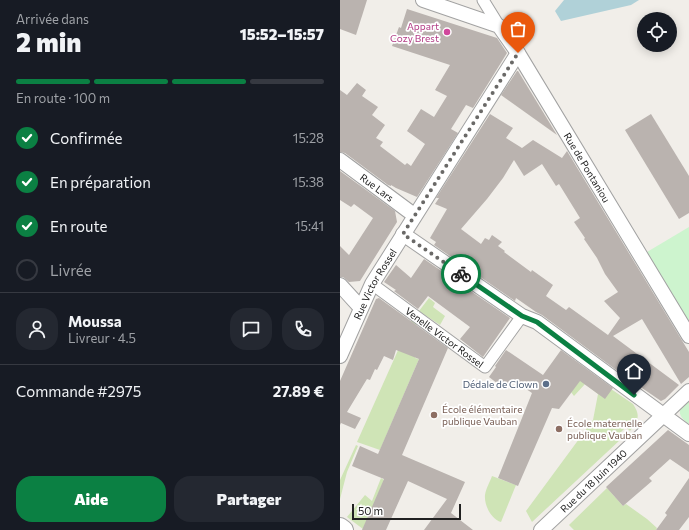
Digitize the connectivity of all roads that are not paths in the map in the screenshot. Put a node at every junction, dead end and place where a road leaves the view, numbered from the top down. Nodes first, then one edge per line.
1 (423, 0) edge
2 (483, 0) edge
3 (499, 26) junction
4 (518, 53) junction
5 (340, 160) edge
6 (414, 215) junction
7 (403, 234) junction
8 (372, 284) junction
9 (340, 285) edge
10 (361, 308) junction
11 (522, 316) junction
12 (689, 336) edge
13 (340, 356) edge
14 (689, 391) edge
15 (663, 416) junction
16 (689, 434) edge
17 (340, 527) edge
18 (344, 530) edge
19 (541, 530) edge

1 - 3 street
2 - 3 street, Rue de Pontaniou
3 - 4 street, Rue de Pontaniou
4 - 6 street, Rue Victor Rossel
4 - 12 street, Rue de Pontaniou
5 - 6 street, Rue Lars
6 - 7 street, Rue Victor Rossel
7 - 8 street, Rue Victor Rossel
7 - 11 street
8 - 10 street, Rue Victor Rossel
8 - 11 street, Venelle Victor Rossel
9 - 10 street
10 - 13 street, Rue Victor Rossel
11 - 15 street
14 - 15 street, Rue du 18 Juin 1940
15 - 16 street
15 - 19 street, Rue du 18 Juin 1940
17 - 18 street

